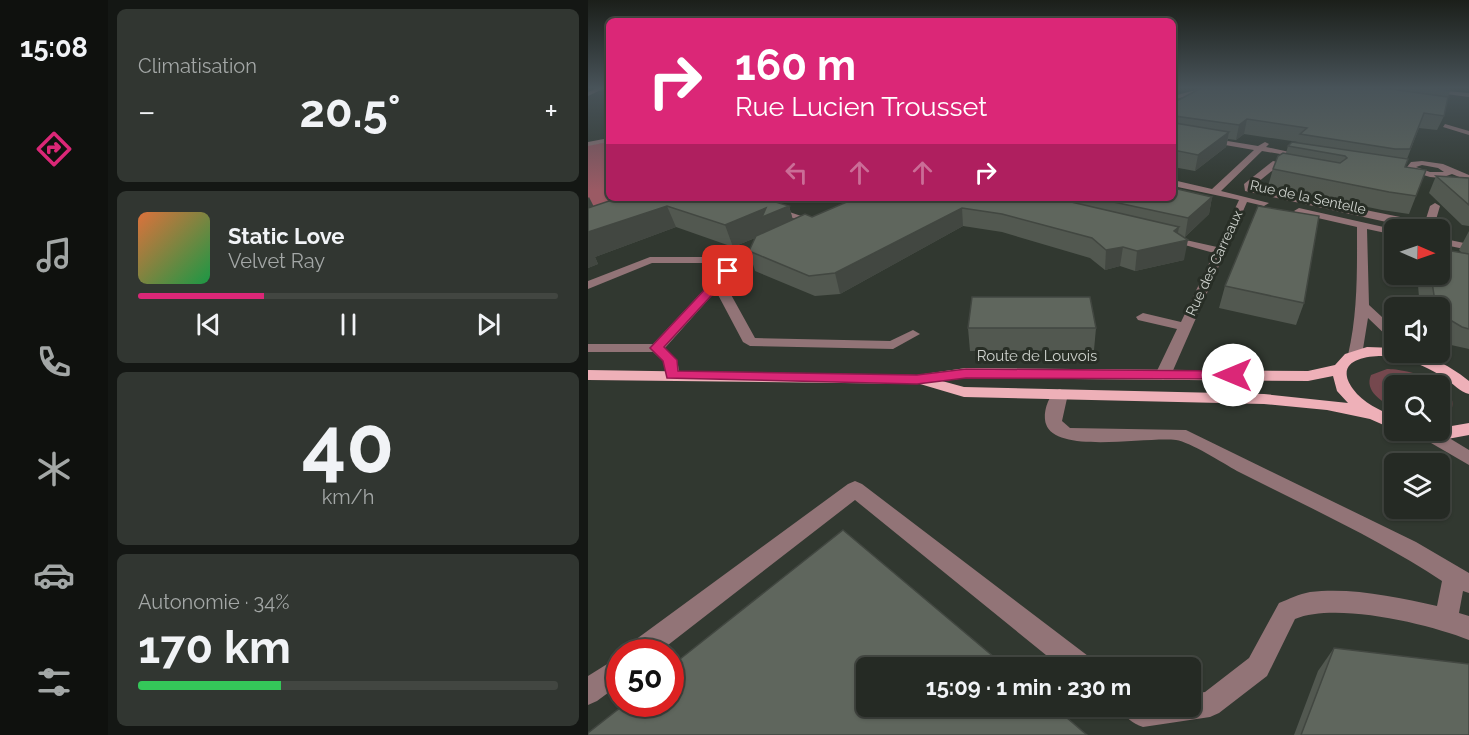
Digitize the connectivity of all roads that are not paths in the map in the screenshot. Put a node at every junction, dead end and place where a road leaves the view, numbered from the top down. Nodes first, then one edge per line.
1 (1445, 126) edge
2 (1469, 133) edge
3 (1176, 136) edge
4 (606, 141) edge
5 (1267, 142) dead end
6 (588, 144) edge
7 (1259, 150) junction
8 (1315, 159) edge
9 (1299, 167) edge
10 (1398, 170) edge
11 (1407, 176) edge
12 (1469, 178) edge
13 (1469, 183) edge
14 (1176, 184) edge
15 (1214, 192) junction
16 (1246, 194) junction
17 (749, 201) edge
18 (1435, 206) dead end
19 (1431, 219) edge
20 (1384, 220) edge
21 (1362, 225) junction
22 (1384, 229) edge
23 (797, 232) edge
24 (1162, 237) edge
25 (776, 241) edge
26 (1450, 243) edge
27 (1469, 247) edge
28 (1220, 252) junction
29 (738, 260) junction
30 (717, 282) junction
31 (588, 285) edge
32 (1364, 307) junction
33 (1143, 317) dead end
34 (1384, 326) edge
35 (1185, 327) junction
36 (913, 334) dead end
37 (588, 348) edge
38 (657, 348) junction
39 (1384, 352) edge
40 (1355, 355) junction
41 (1430, 363) edge
42 (1340, 368) junction
43 (1445, 370) junction
44 (588, 375) edge
45 (672, 375) junction
46 (1163, 375) junction
47 (1469, 377) edge
48 (917, 380) junction
49 (1469, 388) edge
50 (1060, 394) junction
51 (1374, 414) junction
52 (1384, 419) edge
53 (1469, 429) edge
54 (1450, 433) edge
55 (1439, 441) edge
56 (1469, 458) edge
57 (1461, 580) edge
58 (1446, 618) junction
59 (1469, 628) edge
60 (657, 639) edge
61 (1069, 657) edge
62 (606, 678) edge
63 (588, 692) edge
64 (1201, 705) edge

1 - 2 street
3 - 7 street
4 - 6 street
5 - 7 street, Rue de la Sentelle
7 - 8 street
7 - 15 street, Rue de la Sentelle
9 - 16 street
10 - 12 street
11 - 13 street
14 - 15 street, Rue de la Sentelle
15 - 16 street, Rue de la Sentelle
16 - 20 street
16 - 21 street, Rue de la Sentelle
16 - 28 street, Rue des Carreaux
17 - 23 street
18 - 19 street
21 - 22 street, Rue de la Sentelle
21 - 32 street
24 - 28 street
25 - 29 street
26 - 27 street
28 - 35 street, Rue des Carreaux
29 - 30 street
29 - 31 street
30 - 36 street
30 - 38 street
32 - 34 street
32 - 40 street
33 - 35 street, Rue des Carreaux
35 - 46 street, Rue des Carreaux
37 - 38 street
38 - 45 street
39 - 40 main road
40 - 42 main road
41 - 43 main road
42 - 46 main road, Route de Louvois
42 - 51 main road
43 - 47 main road
43 - 49 main road
44 - 45 main road, Route de Louvois
45 - 48 main road, Route de Louvois
46 - 48 main road, Route de Louvois
48 - 50 main road
50 - 51 main road
50 - 57 street
51 - 52 main road
53 - 54 main road
55 - 56 street
57 - 58 street
58 - 59 street
58 - 64 street
60 - 61 street
62 - 63 street

